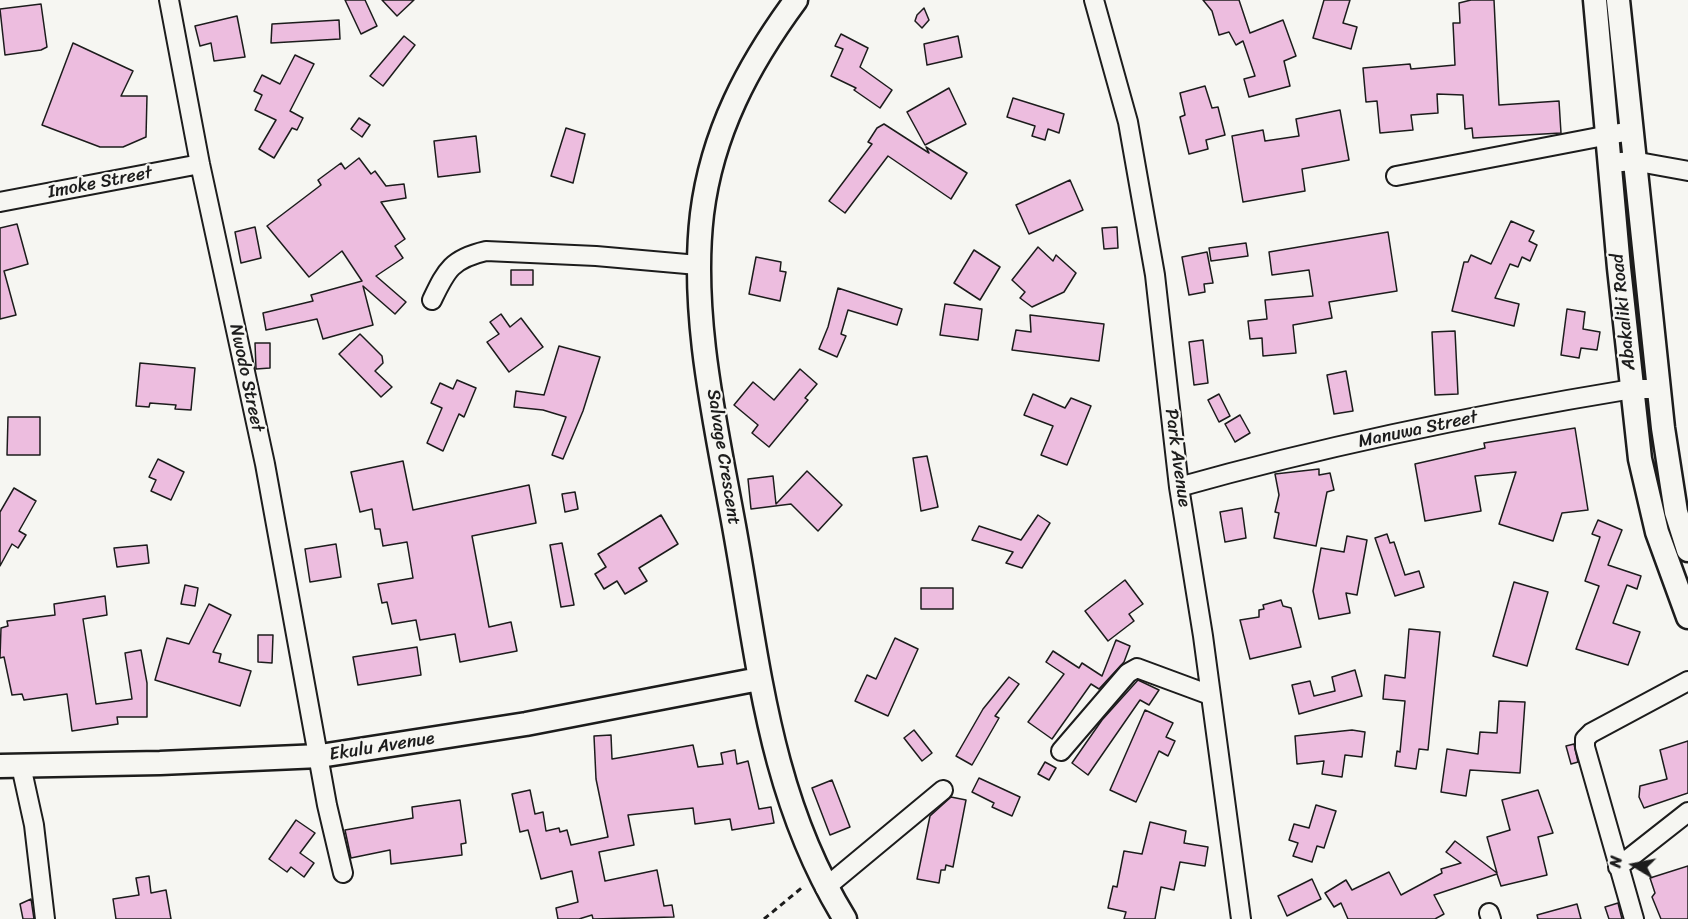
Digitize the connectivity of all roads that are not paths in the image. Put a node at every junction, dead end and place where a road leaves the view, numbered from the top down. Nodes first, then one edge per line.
1 (168, 0) edge
2 (796, 0) edge
3 (1094, 0) edge
4 (1595, 2) edge
5 (1618, 2) edge
6 (1630, 131) junction
7 (1607, 135) junction
8 (1633, 161) junction
9 (1610, 163) junction
10 (200, 164) junction
11 (1688, 171) edge
12 (1396, 176) dead end
13 (0, 202) edge
14 (698, 265) junction
15 (432, 300) dead end
16 (1632, 389) junction
17 (1658, 389) junction
18 (1179, 487) junction
19 (1684, 523) edge
20 (1688, 550) edge
21 (1688, 617) edge
22 (759, 679) junction
23 (1688, 681) edge
24 (1210, 695) junction
25 (1061, 751) dead end
26 (320, 756) junction
27 (11, 766) edge
28 (944, 790) dead end
29 (1688, 812) edge
30 (1618, 867) junction
31 (343, 873) dead end
32 (822, 881) junction
33 (45, 919) edge
34 (845, 919) edge
35 (1241, 919) edge
36 (1634, 919) edge

1 - 10 street, Nwodo Street
2 - 14 main road, Salvage Crescent
3 - 18 street, Park Avenue
4 - 5 main road
4 - 7 main road, Abakaliki Road
5 - 6 main road, Abakaliki Road
6 - 7 street
6 - 8 main road, Abakaliki Road
7 - 9 main road, Abakaliki Road
7 - 12 street
8 - 9 street
8 - 11 street
8 - 17 main road, Abakaliki Road
9 - 16 main road, Abakaliki Road
10 - 13 street, Imoke Street
10 - 26 street, Nwodo Street
14 - 15 street
14 - 22 main road, Salvage Crescent
16 - 17 street, Manuwa Street
16 - 18 street, Manuwa Street
16 - 21 main road, Abakaliki Road
17 - 19 main road, Abakaliki Road
18 - 24 street, Park Avenue
19 - 20 main road, Abakaliki Road
22 - 26 main road, Ekulu Avenue
22 - 32 main road, Salvage Crescent
23 - 30 street
24 - 25 street
24 - 35 street, Park Avenue
26 - 27 main road, Ekulu Avenue
26 - 31 street, Nwodo Street
27 - 33 street
28 - 32 street
29 - 30 street
30 - 36 street
32 - 34 main road, Salvage Crescent

